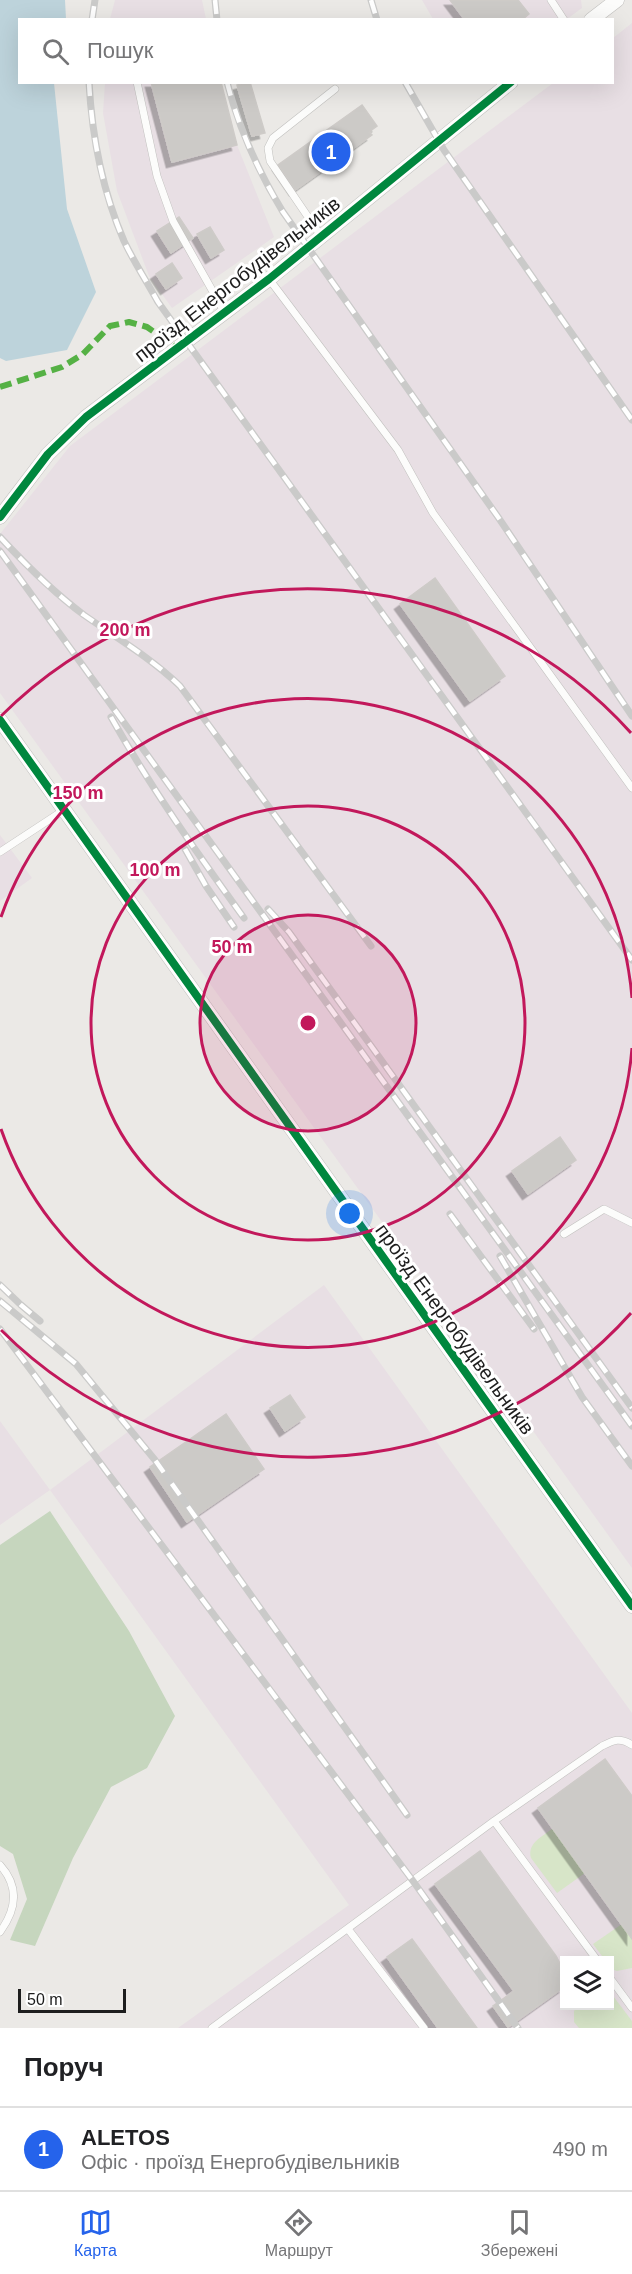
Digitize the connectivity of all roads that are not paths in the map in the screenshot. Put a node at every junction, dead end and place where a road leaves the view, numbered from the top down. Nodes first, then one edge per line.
1 (551, 0) edge
2 (617, 0) edge
3 (563, 18) edge
4 (594, 18) edge
5 (137, 84) edge
6 (509, 84) edge
7 (335, 89) dead end
8 (321, 236) junction
9 (268, 279) junction
10 (225, 313) junction
11 (0, 517) edge
12 (0, 720) edge
13 (632, 788) edge
14 (64, 810) junction
15 (0, 852) edge
16 (632, 1223) edge
17 (564, 1234) dead end
18 (632, 1606) edge
19 (632, 1744) edge
20 (494, 1821) junction
21 (0, 1865) edge
22 (348, 1929) junction
23 (0, 1932) edge
24 (594, 1956) edge
25 (614, 1985) edge
26 (632, 2008) edge
27 (212, 2028) edge
28 (424, 2028) edge

1 - 3 lane
2 - 4 street
5 - 10 lane
6 - 8 street, проїзд Енергобудівельників
7 - 8 lane
8 - 9 street, проїзд Енергобудівельників
9 - 10 street, проїзд Енергобудівельників
9 - 13 lane
10 - 11 street, проїзд Енергобудівельників
12 - 14 street, проїзд Енергобудівельників
14 - 15 lane
14 - 18 street, проїзд Енергобудівельників
16 - 17 lane
19 - 20 lane
20 - 22 lane
20 - 24 lane
21 - 23 lane
22 - 27 lane
22 - 28 lane
25 - 26 lane

